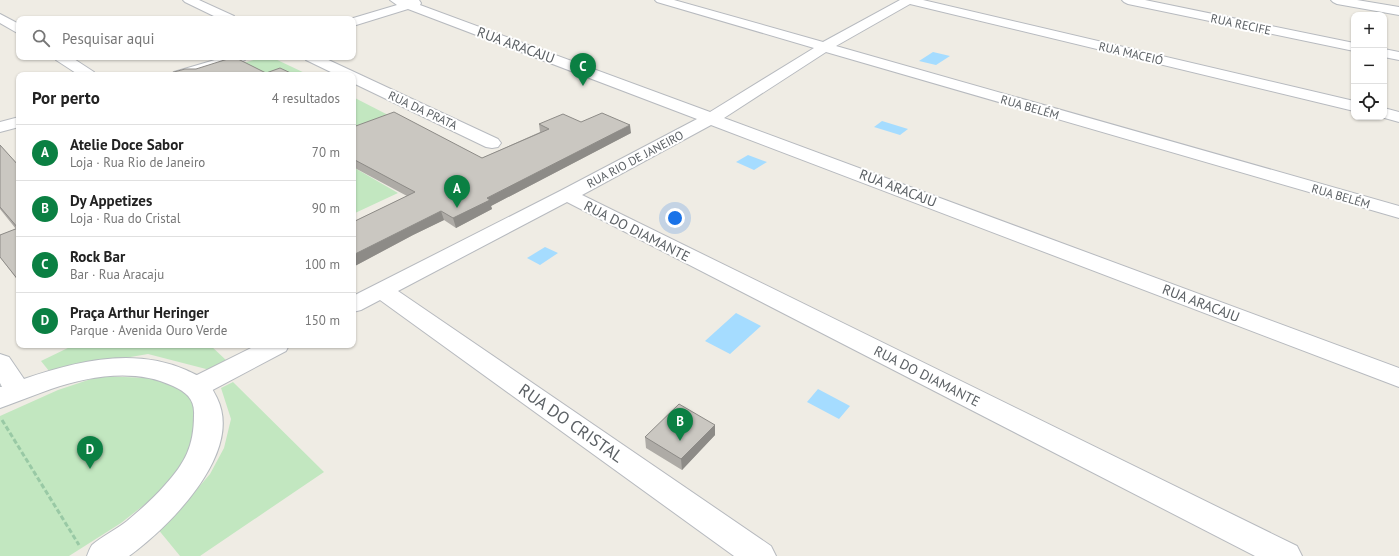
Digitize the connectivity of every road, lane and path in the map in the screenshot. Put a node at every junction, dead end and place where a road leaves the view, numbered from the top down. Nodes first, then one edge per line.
1 (189, 0) edge
2 (660, 0) edge
3 (909, 0) edge
4 (1128, 0) edge
5 (1337, 0) edge
6 (1371, 0) edge
7 (411, 2) edge
8 (1399, 5) edge
9 (1399, 11) edge
10 (224, 16) edge
11 (0, 18) edge
12 (356, 21) edge
13 (16, 28) edge
14 (1351, 46) edge
15 (823, 48) junction
16 (1387, 54) edge
17 (1399, 56) edge
18 (66, 60) edge
19 (230, 60) edge
20 (318, 60) edge
21 (84, 72) edge
22 (189, 72) edge
23 (344, 72) edge
24 (356, 78) edge
25 (1351, 105) edge
26 (1387, 114) edge
27 (1399, 117) edge
28 (712, 118) junction
29 (16, 123) edge
30 (0, 127) edge
31 (492, 143) dead end
32 (567, 195) junction
33 (1399, 212) edge
34 (381, 290) junction
35 (356, 303) edge
36 (271, 348) edge
37 (0, 362) edge
38 (1399, 378) edge
39 (196, 388) junction
40 (9, 394) edge
41 (0, 416) edge
42 (107, 552) edge
43 (760, 556) edge
44 (1286, 556) edge

1 - 10 street
2 - 15 street, RUA BELÉM
3 - 15 street, RUA RIO DE JANEIRO
3 - 25 street, RUA MACEIÓ
4 - 14 street, RUA RECIFE
5 - 9 street
6 - 8 street
7 - 12 street
7 - 28 street, RUA ARACAJU
11 - 13 street
15 - 28 street, RUA RIO DE JANEIRO
15 - 33 street, RUA BELÉM
16 - 17 street
18 - 21 street
19 - 22 street
20 - 23 street
24 - 31 street, RUA DA PRATA
26 - 27 street
28 - 32 street, RUA RIO DE JANEIRO
28 - 38 street, RUA ARACAJU
29 - 30 street
32 - 34 street, RUA RIO DE JANEIRO
32 - 44 street, RUA DO DIAMANTE
34 - 35 street, RUA RIO DE JANEIRO
34 - 43 street, RUA DO CRISTAL
36 - 39 street
37 - 40 street
39 - 40 street
39 - 42 street
41 - 42 path

